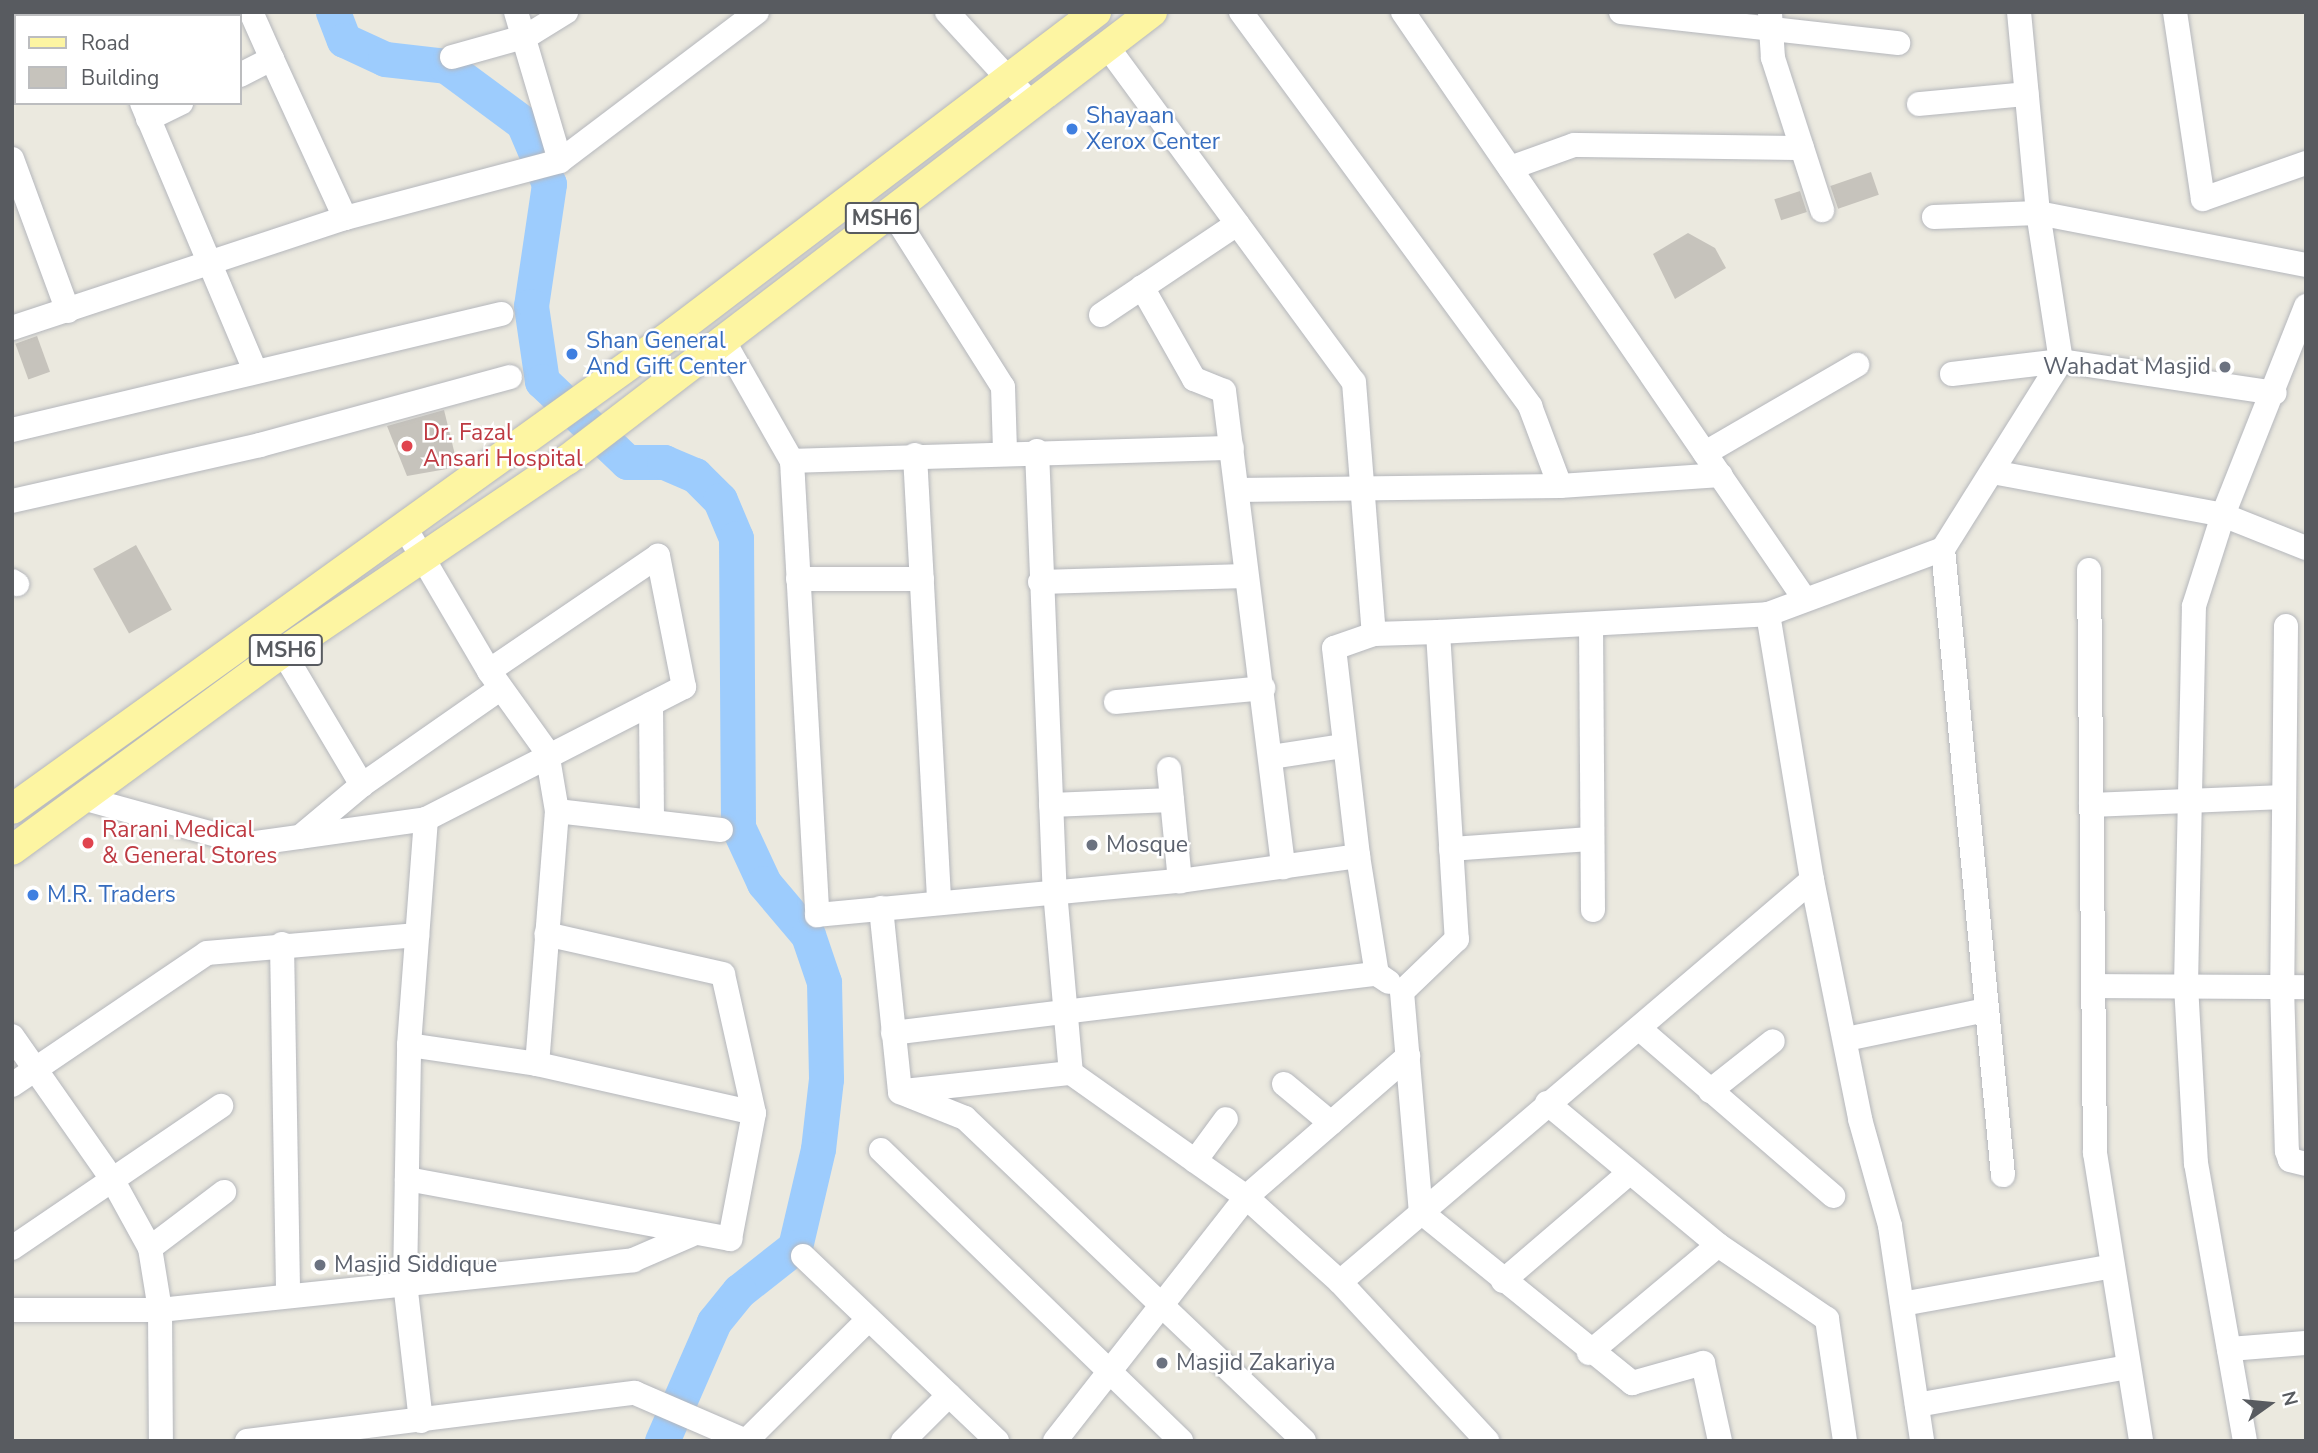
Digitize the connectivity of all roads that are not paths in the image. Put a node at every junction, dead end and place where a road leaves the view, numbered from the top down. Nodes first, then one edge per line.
1 (250, 12) edge
2 (516, 12) edge
3 (566, 12) edge
4 (757, 12) edge
5 (947, 12) edge
6 (1096, 12) edge
7 (1153, 12) edge
8 (1241, 12) edge
9 (1403, 12) edge
10 (1621, 12) edge
11 (2019, 12) edge
12 (2175, 12) edge
13 (1771, 20) edge
14 (527, 36) junction
15 (1898, 43) dead end
16 (1108, 49) junction
17 (452, 57) dead end
18 (272, 60) junction
19 (242, 74) edge
20 (1010, 80) junction
21 (2027, 94) junction
22 (1919, 104) dead end
23 (172, 105) edge
24 (1033, 106) junction
25 (145, 111) edge
26 (1802, 148) junction
27 (12, 159) edge
28 (554, 162) junction
29 (2306, 163) edge
30 (1510, 168) junction
31 (1822, 210) dead end
32 (891, 211) junction
33 (2038, 212) junction
34 (345, 218) junction
35 (1934, 218) dead end
36 (1237, 224) junction
37 (208, 262) junction
38 (2306, 265) edge
39 (1142, 287) junction
40 (68, 311) junction
41 (2305, 312) edge
42 (501, 314) dead end
43 (1101, 315) dead end
44 (12, 328) edge
45 (722, 338) junction
46 (2061, 361) junction
47 (1857, 365) dead end
48 (255, 370) junction
49 (1952, 374) dead end
50 (510, 377) dead end
51 (2275, 393) junction
52 (12, 430) edge
53 (1232, 449) junction
54 (1005, 451) junction
55 (1037, 451) junction
56 (1704, 453) junction
57 (915, 455) junction
58 (792, 461) junction
59 (1992, 472) junction
60 (1721, 475) junction
61 (1560, 486) junction
62 (1237, 490) junction
63 (1361, 492) junction
64 (12, 501) edge
65 (2223, 515) junction
66 (404, 526) junction
67 (2306, 548) edge
68 (1943, 549) junction
69 (421, 560) junction
70 (2089, 570) dead end
71 (1246, 576) junction
72 (798, 579) junction
73 (922, 579) junction
74 (1040, 582) junction
75 (1804, 598) junction
76 (1768, 614) junction
77 (1591, 624) junction
78 (2286, 626) dead end
79 (1438, 632) junction
80 (1374, 634) junction
81 (283, 652) junction
82 (495, 680) junction
83 (1263, 688) junction
84 (1116, 702) dead end
85 (651, 704) junction
86 (1343, 746) junction
87 (547, 752) junction
88 (1271, 757) junction
89 (1169, 769) dead end
90 (362, 785) junction
91 (2284, 797) junction
92 (86, 799) junction
93 (1172, 800) junction
94 (2190, 801) junction
95 (1051, 805) junction
96 (2091, 805) junction
97 (12, 809) edge
98 (557, 811) junction
99 (426, 819) junction
100 (652, 821) junction
101 (721, 830) dead end
102 (300, 837) junction
103 (1592, 839) junction
104 (13, 849) edge
105 (1451, 849) junction
106 (1357, 856) junction
107 (1283, 867) junction
108 (1812, 880) junction
109 (1180, 881) junction
110 (1055, 891) junction
111 (939, 902) junction
112 (881, 908) junction
113 (1593, 910) dead end
114 (546, 934) junction
115 (417, 935) junction
116 (282, 944) junction
117 (1377, 974) junction
118 (2093, 986) junction
119 (2186, 986) junction
120 (2294, 987) edge
121 (1402, 992) junction
122 (1986, 1010) junction
123 (1064, 1012) junction
124 (1641, 1030) junction
125 (892, 1033) junction
126 (12, 1036) edge
127 (1846, 1039) junction
128 (1773, 1041) dead end
129 (409, 1045) junction
130 (1408, 1056) junction
131 (537, 1064) junction
132 (36, 1069) junction
133 (1071, 1073) junction
134 (1284, 1084) dead end
135 (12, 1085) edge
136 (1710, 1091) junction
137 (900, 1092) junction
138 (1547, 1103) junction
139 (221, 1106) dead end
140 (754, 1113) junction
141 (1226, 1119) dead end
142 (1331, 1123) junction
143 (881, 1150) dead end
144 (1195, 1161) junction
145 (2306, 1164) edge
146 (1630, 1172) junction
147 (2003, 1174) dead end
148 (112, 1179) junction
149 (407, 1179) junction
150 (225, 1192) dead end
151 (1833, 1196) dead end
152 (1246, 1197) junction
153 (1421, 1212) junction
154 (691, 1236) junction
155 (1718, 1245) junction
156 (12, 1248) edge
157 (150, 1248) junction
158 (803, 1256) dead end
159 (2113, 1266) junction
160 (1503, 1281) junction
161 (1340, 1282) junction
162 (405, 1283) junction
163 (288, 1294) junction
164 (1902, 1304) junction
165 (1161, 1305) junction
166 (12, 1310) edge
167 (160, 1310) junction
168 (869, 1319) junction
169 (2306, 1343) edge
170 (2230, 1349) junction
171 (1589, 1353) junction
172 (2129, 1367) junction
173 (1111, 1369) junction
174 (949, 1395) junction
175 (1917, 1405) junction
176 (421, 1421) junction
177 (341, 1436) edge
178 (161, 1441) edge
179 (247, 1441) edge
180 (746, 1441) edge
181 (903, 1441) edge
182 (997, 1441) edge
183 (1055, 1441) edge
184 (1181, 1441) edge
185 (1304, 1441) edge
186 (1487, 1441) edge
187 (1720, 1441) edge
188 (1845, 1441) edge
189 (1922, 1441) edge
190 (2141, 1441) edge
191 (2245, 1441) edge

1 - 18 street
2 - 14 street
3 - 14 street
4 - 28 street
5 - 20 street
6 - 20 main road, MSH6
7 - 16 main road, MSH6
8 - 61 street
9 - 30 street
10 - 13 street
11 - 21 street
12 - 29 street
13 - 15 street
13 - 26 street
14 - 17 street
14 - 28 street
16 - 24 main road, MSH6
16 - 36 street
18 - 19 street
18 - 34 street
20 - 24 street
20 - 66 main road, MSH6
21 - 22 street
21 - 33 street
23 - 25 street
24 - 32 main road, MSH6
25 - 37 street
26 - 30 street
26 - 31 street
27 - 40 street
28 - 34 street
30 - 56 street
32 - 45 main road, MSH6
32 - 54 street
33 - 35 street
33 - 38 street
33 - 46 street
34 - 37 street
36 - 39 street
36 - 63 street
37 - 40 street
37 - 48 street
39 - 43 street
39 - 53 street
40 - 44 street
41 - 51 street
42 - 48 street
45 - 58 street
45 - 69 main road, MSH6
46 - 49 street
46 - 51 street
46 - 59 street
47 - 56 street
48 - 52 street
50 - 64 street
51 - 65 street
53 - 55 street
53 - 62 street
54 - 55 street
54 - 57 street
55 - 74 street
56 - 60 street
57 - 58 street
57 - 73 street
58 - 72 street
59 - 65 street
59 - 68 street
60 - 61 street
60 - 75 street
61 - 63 street
62 - 63 street
62 - 71 street
63 - 80 street
65 - 67 street
65 - 94 street
66 - 69 street
66 - 97 main road, MSH6
68 - 75 street
68 - 122 street
69 - 81 main road, MSH6
69 - 82 street
70 - 96 street
71 - 74 street
71 - 83 street
72 - 73 street
72 - 112 street
73 - 111 street
74 - 95 street
75 - 76 street
76 - 77 street
76 - 108 street
77 - 79 street
77 - 103 street
78 - 91 street
79 - 80 street
79 - 105 street
80 - 86 street
81 - 90 street
81 - 92 main road, MSH6
82 - 85 street
82 - 87 street
82 - 90 street
83 - 84 street
83 - 88 street
85 - 87 street
85 - 100 street
86 - 88 street
86 - 106 street
87 - 98 street
87 - 99 street
88 - 107 street
89 - 93 street
90 - 102 street
91 - 94 street
91 - 120 street
92 - 102 street
92 - 104 main road, MSH6
93 - 95 street
93 - 109 street
94 - 96 street
94 - 119 street
95 - 110 street
96 - 118 street
98 - 100 street
98 - 114 street
99 - 102 street
99 - 115 street
100 - 101 street
103 - 105 street
103 - 113 street
105 - 121 street
106 - 107 street
106 - 117 street
107 - 109 street
108 - 124 street
108 - 127 street
109 - 110 street
110 - 111 street
110 - 123 street
111 - 112 street
112 - 125 street
114 - 131 street
114 - 140 street
115 - 116 street
115 - 129 street
116 - 132 street
116 - 163 street
117 - 121 street
117 - 123 street
118 - 119 street
118 - 159 street
119 - 120 street
119 - 170 street
120 - 145 street
121 - 130 street
122 - 127 street
122 - 147 street
123 - 125 street
123 - 133 street
124 - 136 street
124 - 138 street
125 - 137 street
126 - 132 street
127 - 164 street
128 - 136 street
129 - 131 street
129 - 149 street
130 - 142 street
130 - 153 street
131 - 140 street
132 - 135 street
132 - 148 street
133 - 137 street
133 - 144 street
134 - 142 street
136 - 151 street
137 - 165 street
138 - 146 street
138 - 153 street
139 - 148 street
140 - 154 street
141 - 144 street
142 - 152 street
143 - 173 street
144 - 152 street
146 - 155 street
146 - 160 street
148 - 156 street
148 - 157 street
149 - 154 street
149 - 162 street
150 - 157 street
152 - 161 street
152 - 165 street
153 - 160 street
153 - 161 street
154 - 162 street
155 - 171 street
155 - 188 street
157 - 167 street
158 - 168 street
159 - 164 street
159 - 172 street
160 - 171 street
161 - 186 street
162 - 163 street
162 - 176 street
163 - 167 street
164 - 175 street
165 - 173 street
165 - 185 street
166 - 167 street
167 - 178 street
168 - 174 street
168 - 180 street
169 - 170 street
170 - 191 street
171 - 187 street
172 - 175 street
172 - 190 street
173 - 183 street
173 - 184 street
174 - 181 street
174 - 182 street
175 - 189 street
176 - 177 street
176 - 180 street
177 - 179 street

